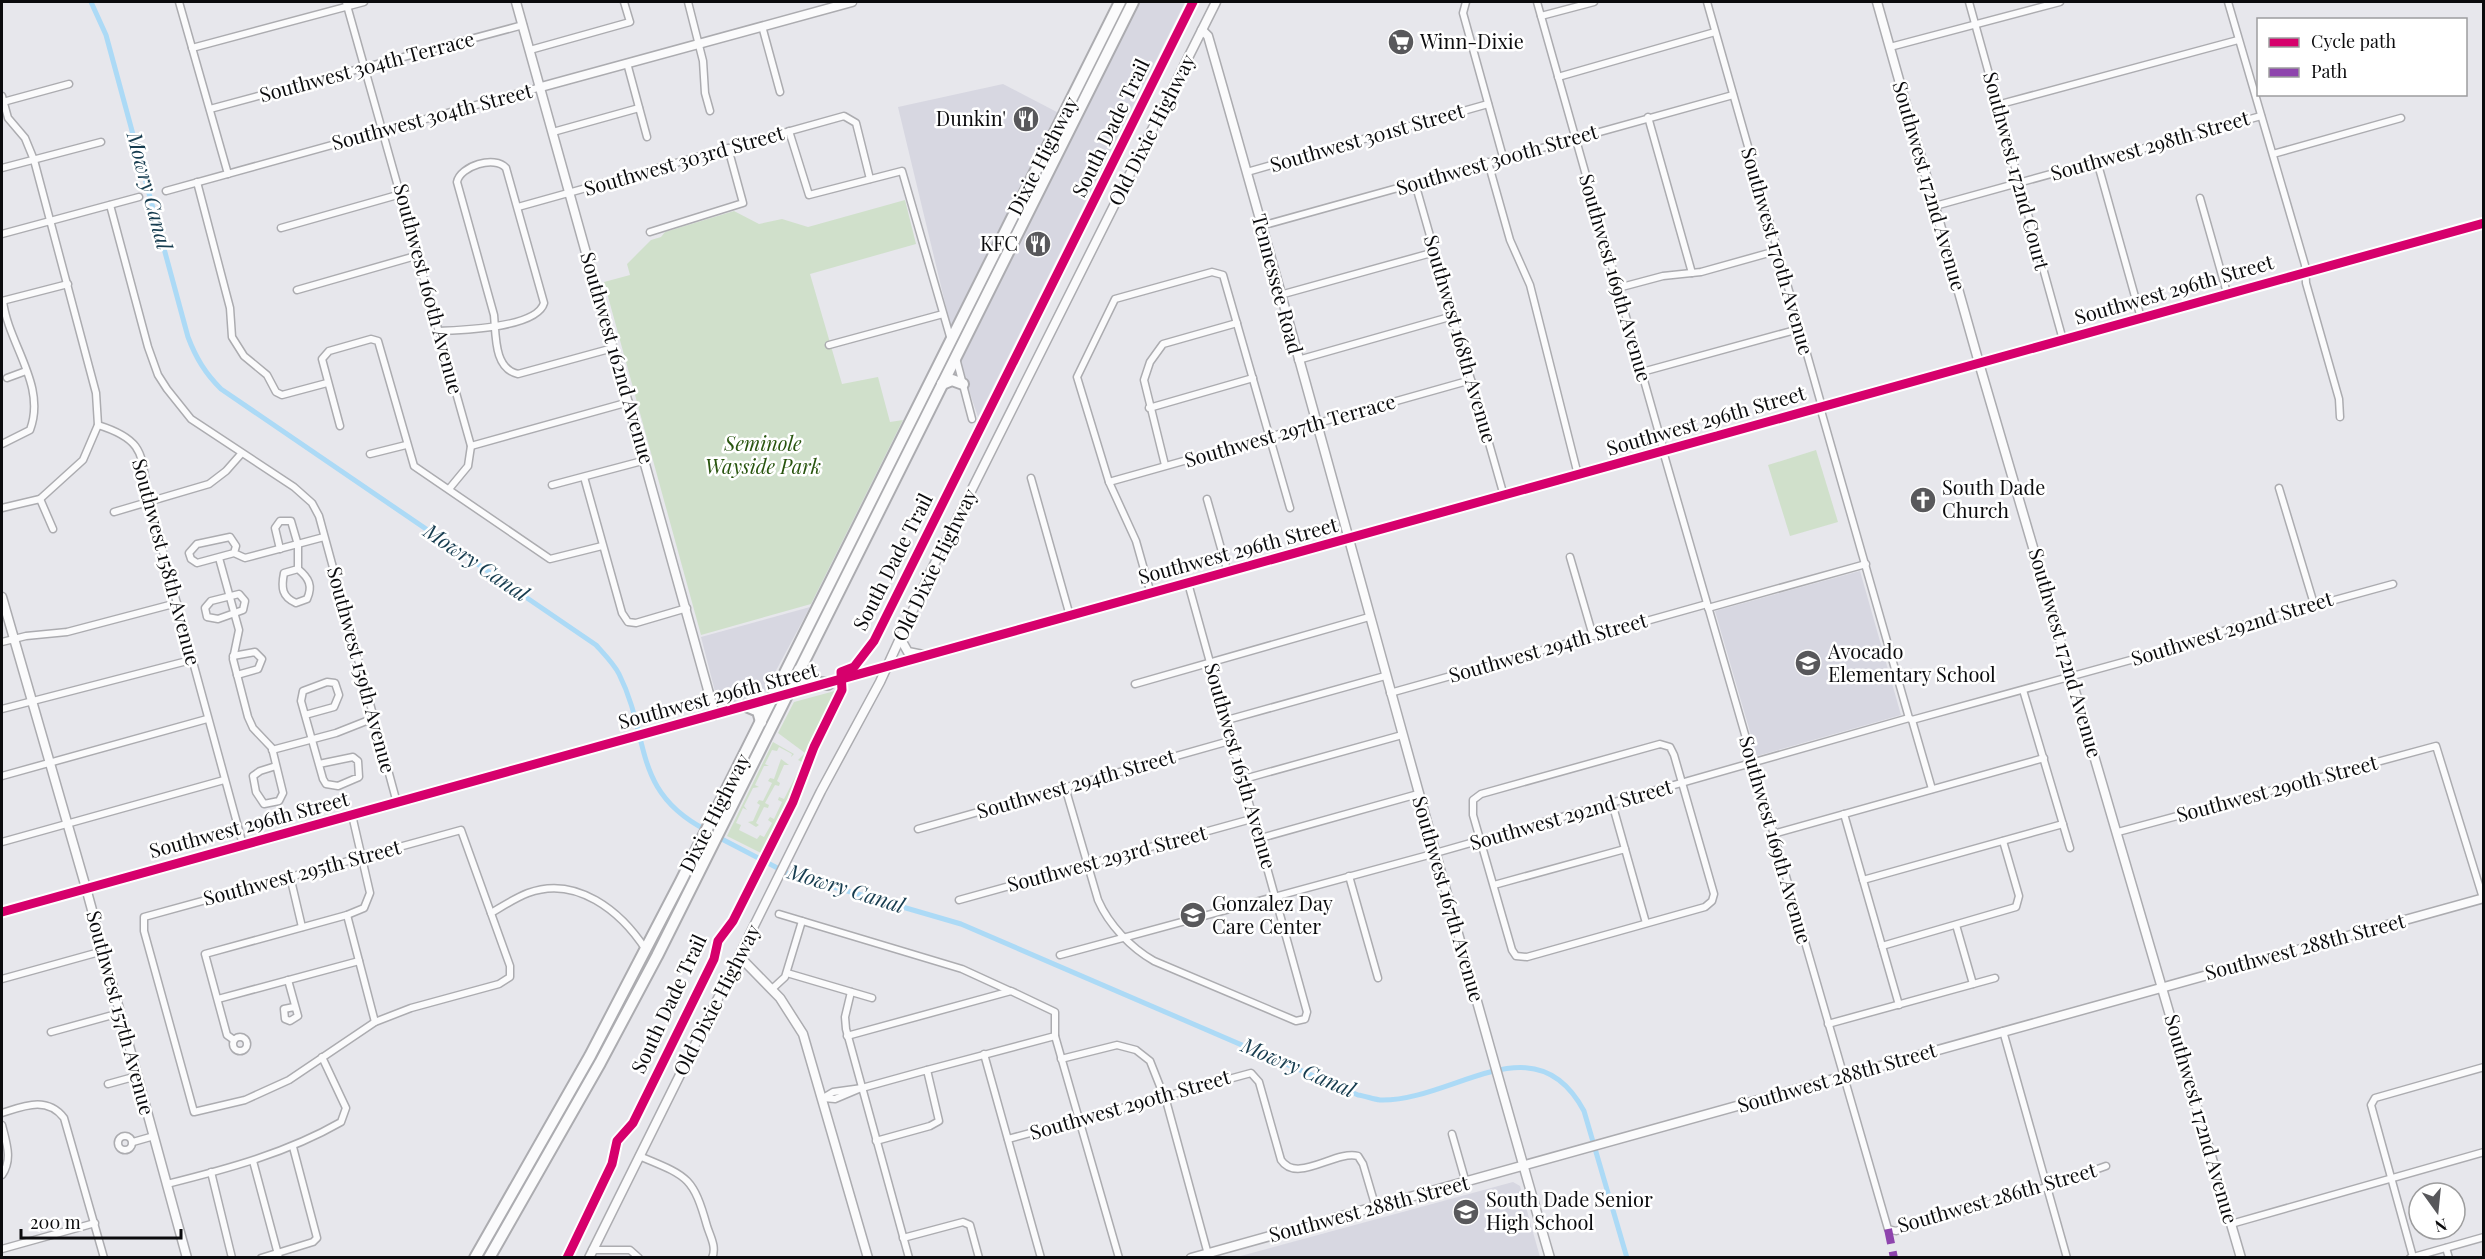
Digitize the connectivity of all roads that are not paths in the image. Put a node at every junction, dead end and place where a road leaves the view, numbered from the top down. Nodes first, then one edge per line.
1 (179, 2) edge
2 (364, 2) edge
3 (516, 2) edge
4 (624, 2) edge
5 (688, 2) edge
6 (852, 2) edge
7 (1120, 2) edge
8 (1133, 2) edge
9 (1216, 2) edge
10 (1537, 2) edge
11 (1594, 2) edge
12 (1707, 2) edge
13 (1877, 2) edge
14 (1969, 2) edge
15 (2060, 2) edge
16 (2228, 2) edge
17 (1465, 3) edge
18 (2052, 3) edge
19 (347, 4) edge
20 (1541, 16) junction
21 (1975, 24) junction
22 (523, 25) junction
23 (762, 26) junction
24 (1202, 30) junction
25 (1715, 32) junction
26 (2238, 39) junction
27 (699, 44) junction
28 (1098, 46) junction
29 (1890, 47) junction
30 (192, 48) junction
31 (530, 50) junction
32 (627, 63) junction
33 (365, 68) junction
34 (1558, 77) junction
35 (69, 84) dead end
36 (541, 87) junction
37 (780, 92) dead end
38 (1733, 94) junction
39 (2, 99) edge
40 (1488, 104) junction
41 (1997, 105) junction
42 (639, 108) junction
43 (210, 109) junction
44 (710, 111) dead end
45 (2261, 116) junction
46 (1076, 117) junction
47 (1648, 117) junction
48 (2401, 118) dead end
49 (1057, 128) junction
50 (384, 131) junction
51 (789, 131) junction
52 (554, 132) junction
53 (647, 136) dead end
54 (1575, 138) junction
55 (101, 142) dead end
56 (728, 148) junction
57 (2273, 154) junction
58 (1503, 157) junction
59 (34, 159) junction
60 (2097, 161) junction
61 (1488, 162) junction
62 (2, 168) edge
63 (1247, 172) junction
64 (228, 174) junction
65 (870, 179) junction
66 (197, 182) junction
67 (1415, 183) junction
68 (2019, 183) junction
69 (166, 190) dead end
70 (570, 193) junction
71 (401, 194) junction
72 (139, 197) dead end
73 (2200, 198) dead end
74 (1034, 200) junction
75 (110, 205) junction
76 (1935, 206) junction
77 (518, 207) junction
78 (51, 221) junction
79 (2484, 223) edge
80 (1261, 226) junction
81 (281, 228) dead end
82 (650, 232) dead end
83 (2, 234) edge
84 (1776, 251) junction
85 (1435, 252) junction
86 (418, 255) junction
87 (2305, 272) junction
88 (1692, 273) junction
89 (68, 284) junction
90 (1618, 288) junction
91 (297, 290) dead end
92 (2227, 293) junction
93 (1280, 295) junction
94 (2, 301) edge
95 (967, 310) junction
96 (943, 314) junction
97 (1453, 316) junction
98 (2141, 318) junction
99 (1237, 323) junction
100 (495, 327) junction
101 (1799, 329) junction
102 (440, 331) junction
103 (951, 340) junction
104 (2063, 340) junction
105 (829, 345) dead end
106 (613, 348) junction
107 (956, 358) junction
108 (1297, 360) junction
109 (1979, 363) junction
110 (26, 371) junction
111 (1642, 372) junction
112 (6, 378) dead end
113 (1253, 378) junction
114 (1471, 380) junction
115 (327, 383) junction
116 (963, 384) junction
117 (941, 388) junction
118 (629, 402) junction
119 (1821, 407) junction
120 (1149, 408) junction
121 (2340, 417) dead end
122 (972, 419) dead end
123 (1315, 424) junction
124 (98, 425) junction
125 (340, 426) dead end
126 (1269, 437) junction
127 (2, 444) edge
128 (406, 445) junction
129 (471, 446) junction
130 (898, 446) junction
131 (1664, 451) junction
132 (241, 453) junction
133 (370, 454) dead end
134 (645, 460) junction
135 (1165, 465) junction
136 (1578, 475) junction
137 (584, 477) junction
138 (1031, 478) dead end
139 (1108, 482) junction
140 (552, 485) dead end
141 (2278, 488) dead end
142 (449, 489) junction
143 (1504, 496) junction
144 (1208, 499) dead end
145 (40, 500) junction
146 (149, 501) junction
147 (2, 508) edge
148 (1290, 508) dead end
149 (114, 512) dead end
150 (873, 523) junction
151 (859, 524) junction
152 (53, 529) dead end
153 (324, 537) junction
154 (1347, 540) junction
155 (298, 545) junction
156 (602, 546) junction
157 (280, 549) junction
158 (234, 553) junction
159 (1570, 557) dead end
160 (219, 558) junction
161 (1866, 564) junction
162 (298, 568) junction
163 (1228, 573) junction
164 (1188, 583) junction
165 (2393, 584) dead end
166 (825, 593) junction
167 (1151, 594) junction
168 (229, 596) junction
169 (2, 597) edge
170 (836, 598) junction
171 (177, 603) junction
172 (2314, 604) junction
173 (1707, 606) junction
174 (687, 608) junction
175 (234, 614) junction
176 (1070, 616) junction
177 (1369, 617) junction
178 (1593, 636) junction
179 (900, 638) junction
180 (14, 639) junction
181 (2, 642) edge
182 (929, 655) junction
183 (233, 656) junction
184 (191, 660) junction
185 (1211, 662) junction
186 (886, 668) junction
187 (799, 670) junction
188 (865, 674) junction
189 (237, 675) junction
190 (1385, 676) junction
191 (2072, 676) junction
192 (828, 684) junction
193 (1135, 684) dead end
194 (877, 688) junction
195 (2024, 690) junction
196 (1390, 693) junction
197 (789, 694) junction
198 (772, 698) junction
199 (32, 701) junction
200 (746, 706) junction
201 (2, 709) edge
202 (305, 715) junction
203 (715, 715) junction
204 (374, 718) junction
205 (207, 719) junction
206 (1910, 719) junction
207 (1227, 720) junction
208 (761, 722) junction
209 (1402, 735) junction
210 (312, 740) junction
211 (1233, 740) junction
212 (272, 750) junction
213 (2043, 758) junction
214 (50, 762) junction
215 (1753, 763) junction
216 (319, 764) junction
217 (276, 766) junction
218 (2, 776) edge
219 (1244, 779) junction
220 (224, 780) junction
221 (1682, 784) junction
222 (1065, 787) junction
223 (1932, 789) junction
224 (1418, 794) junction
225 (737, 796) junction
226 (397, 803) junction
227 (1612, 803) junction
228 (1844, 814) junction
229 (352, 815) junction
230 (1255, 818) junction
231 (67, 823) junction
232 (2063, 824) junction
233 (918, 830) dead end
234 (2118, 832) junction
235 (1773, 834) junction
236 (1261, 838) junction
237 (1480, 840) junction
238 (2003, 841) junction
239 (2, 842) edge
240 (243, 845) junction
241 (2070, 848) dead end
242 (1625, 849) junction
243 (1435, 853) junction
244 (360, 857) junction
245 (1087, 864) junction
246 (290, 876) junction
247 (1349, 876) junction
248 (1863, 880) junction
249 (681, 881) junction
250 (1494, 885) junction
251 (86, 888) junction
252 (1276, 897) junction
253 (2483, 898) edge
254 (958, 900) dead end
255 (2, 912) edge
256 (491, 913) junction
257 (779, 914) dead end
258 (346, 915) junction
259 (802, 921) junction
260 (1646, 923) junction
261 (1956, 925) junction
262 (302, 927) junction
263 (1125, 938) junction
264 (1882, 946) junction
265 (646, 950) junction
266 (103, 951) junction
267 (1060, 955) dead end
268 (657, 956) junction
269 (739, 956) junction
270 (359, 961) junction
271 (787, 973) junction
272 (1378, 978) dead end
273 (1995, 978) dead end
274 (2, 979) edge
275 (288, 980) junction
276 (989, 981) junction
277 (1973, 984) junction
278 (2162, 987) junction
279 (772, 989) junction
280 (1011, 991) junction
281 (851, 992) junction
282 (988, 997) junction
283 (872, 998) dead end
284 (218, 999) junction
285 (1899, 1005) junction
286 (294, 1007) dead end
287 (120, 1013) junction
288 (375, 1022) junction
289 (1828, 1024) junction
290 (620, 1028) junction
291 (51, 1032) dead end
292 (2003, 1032) junction
293 (847, 1036) junction
294 (1055, 1036) junction
295 (234, 1040) dead end
296 (984, 1054) junction
297 (322, 1057) junction
298 (1061, 1059) junction
299 (2484, 1067) edge
300 (927, 1070) junction
301 (137, 1076) junction
302 (1844, 1076) junction
303 (108, 1084) dead end
304 (862, 1088) junction
305 (1164, 1097) junction
306 (823, 1098) junction
307 (2, 1113) edge
308 (1079, 1120) junction
309 (2, 1125) edge
310 (1452, 1134) dead end
311 (154, 1136) junction
312 (1008, 1139) junction
313 (876, 1141) junction
314 (133, 1142) dead end
315 (293, 1147) junction
316 (2484, 1152) edge
317 (639, 1156) junction
318 (532, 1159) junction
319 (253, 1161) junction
320 (2106, 1166) dead end
321 (1524, 1167) junction
322 (211, 1172) junction
323 (2, 1175) edge
324 (2392, 1178) junction
325 (1466, 1183) junction
326 (167, 1184) junction
327 (2047, 1187) junction
328 (1376, 1208) junction
329 (95, 1223) junction
330 (2231, 1224) junction
331 (506, 1228) junction
332 (1887, 1229) joint
333 (490, 1233) junction
334 (2484, 1237) edge
335 (903, 1238) junction
336 (2446, 1248) junction
337 (2, 1249) edge
338 (591, 1254) edge
339 (278, 1255) edge
340 (1209, 1255) edge
341 (104, 1257) edge
342 (187, 1257) edge
343 (232, 1257) edge
344 (261, 1257) edge
345 (475, 1257) edge
346 (483, 1257) edge
347 (489, 1257) edge
348 (639, 1257) edge
349 (712, 1257) edge
350 (868, 1257) edge
351 (909, 1257) edge
352 (979, 1257) edge
353 (1041, 1257) edge
354 (1119, 1257) edge
355 (1191, 1257) edge
356 (1550, 1257) edge
357 (2067, 1257) edge
358 (2241, 1257) edge
359 (2411, 1257) edge
360 (2449, 1257) edge

1 - 30 street
2 - 19 street
3 - 22 street, Southwest 162nd Avenue
4 - 31 street
5 - 27 street
6 - 23 street, Southwest 304th Street
7 - 28 highway, Dixie Highway
8 - 46 highway, Dixie Highway
9 - 24 street, Old Dixie Highway
10 - 20 street, Southwest 169th Avenue
11 - 20 street
12 - 25 street, Southwest 170th Avenue
13 - 29 street, Southwest 172nd Avenue
14 - 21 street, Southwest 172nd Court
15 - 18 street
16 - 26 street
17 - 40 street
18 - 21 street
19 - 30 street
19 - 33 street, Southwest 160th Avenue
20 - 34 street, Southwest 169th Avenue
21 - 29 street
21 - 41 street, Southwest 172nd Court
22 - 31 street, Southwest 162nd Avenue
22 - 33 street, Southwest 304th Terrace
23 - 27 street, Southwest 304th Street
23 - 37 street
24 - 63 street, Tennessee Road
24 - 179 street, Old Dixie Highway
25 - 34 street
25 - 38 street, Southwest 170th Avenue
26 - 41 street
26 - 45 street
27 - 32 street, Southwest 304th Street
27 - 44 street
28 - 46 highway
28 - 49 highway, Dixie Highway
29 - 76 street, Southwest 172nd Avenue
30 - 43 street
31 - 36 street, Southwest 162nd Avenue
32 - 36 street, Southwest 304th Street
32 - 42 street
33 - 43 street, Southwest 304th Terrace
33 - 50 street, Southwest 160th Avenue
34 - 54 street, Southwest 169th Avenue
35 - 39 street
36 - 50 street, Southwest 304th Street
36 - 52 street, Southwest 162nd Avenue
38 - 47 street, Southwest 300th Street
38 - 84 street, Southwest 170th Avenue
39 - 59 street
40 - 58 street
40 - 63 street, Southwest 301st Street
41 - 68 street, Southwest 172nd Court
42 - 52 street
42 - 53 street
43 - 64 street
45 - 57 street
45 - 60 street, Southwest 298th Street
46 - 74 highway, Dixie Highway
47 - 54 street, Southwest 300th Street
47 - 88 street
48 - 57 street
49 - 74 highway
49 - 95 highway, Dixie Highway
50 - 64 street, Southwest 304th Street
50 - 71 street, Southwest 160th Avenue
51 - 56 street, Southwest 303rd Street
51 - 65 street, Southwest 303rd Street
51 - 65 street
52 - 70 street, Southwest 162nd Avenue
54 - 58 street, Southwest 300th Street
54 - 90 street, Southwest 169th Avenue
55 - 59 street
56 - 70 street, Southwest 303rd Street
56 - 82 street
57 - 87 street
58 - 61 street, Southwest 300th Street
59 - 62 street
59 - 78 street
60 - 68 street, Southwest 298th Street
60 - 98 street
61 - 67 street, Southwest 300th Street
61 - 136 street
63 - 80 street, Tennessee Road
64 - 66 street, Southwest 304th Street
65 - 96 street
66 - 69 street, Southwest 304th Street
66 - 115 street
67 - 80 street, Southwest 300th Street
67 - 85 street, Southwest 168th Avenue
68 - 76 street, Southwest 298th Street
68 - 104 street, Southwest 172nd Court
70 - 77 street, Southwest 303rd Street
70 - 106 street, Southwest 162nd Avenue
71 - 81 street
71 - 86 street, Southwest 160th Avenue
72 - 75 street
73 - 92 street
74 - 107 highway
75 - 78 street
75 - 132 street, Southwest 159th Avenue
76 - 109 street, Southwest 172nd Avenue
77 - 100 street
77 - 100 street
78 - 83 street
78 - 89 street
79 - 87 street, Southwest 296th Street
80 - 93 street, Tennessee Road
84 - 88 street
84 - 101 street, Southwest 170th Avenue
85 - 93 street
85 - 97 street, Southwest 168th Avenue
86 - 91 street
86 - 102 street, Southwest 160th Avenue
87 - 92 street, Southwest 296th Street
87 - 121 street
88 - 90 street
89 - 94 street
89 - 124 street
90 - 111 street, Southwest 169th Avenue
92 - 98 street, Southwest 296th Street
93 - 108 street, Tennessee Road
94 - 110 street
95 - 103 highway
95 - 107 highway
96 - 103 street
96 - 105 street
97 - 108 street
97 - 114 street, Southwest 168th Avenue
98 - 104 street, Southwest 296th Street
99 - 113 street
99 - 120 street
99 - 139 street
100 - 102 street
100 - 106 street
101 - 111 street
101 - 119 street, Southwest 170th Avenue
102 - 129 street, Southwest 160th Avenue
103 - 117 highway
103 - 130 highway, Dixie Highway
104 - 109 street, Southwest 296th Street
106 - 118 street, Southwest 162nd Avenue
107 - 116 street
107 - 117 highway
108 - 123 street, Tennessee Road
109 - 119 street, Southwest 296th Street
109 - 191 street, Southwest 172nd Avenue
110 - 112 street
110 - 127 street
111 - 131 street, Southwest 169th Avenue
113 - 120 street
113 - 126 street
114 - 123 street, Southwest 297th Terrace
114 - 143 street, Southwest 168th Avenue
115 - 125 street
115 - 128 street
116 - 117 highway
116 - 122 street
117 - 150 highway, Dixie Highway
118 - 129 street
118 - 134 street, Southwest 162nd Avenue
119 - 131 street, Southwest 296th Street
119 - 161 street, Southwest 170th Avenue
120 - 135 street
123 - 126 street, Southwest 297th Terrace
123 - 154 street, Tennessee Road
124 - 145 street
124 - 146 street, Southwest 158th Avenue
126 - 135 street, Southwest 297th Terrace
126 - 148 street
128 - 133 street
128 - 142 street
129 - 142 street
130 - 150 highway
130 - 151 highway, Dixie Highway
131 - 136 street, Southwest 296th Street
131 - 173 street, Southwest 169th Avenue
132 - 146 street
132 - 153 street, Southwest 159th Avenue
134 - 137 street
134 - 174 street, Southwest 162nd Avenue
135 - 139 street, Southwest 297th Terrace
136 - 143 street, Southwest 296th Street
137 - 140 street
137 - 156 street
138 - 176 street
139 - 167 street
141 - 172 street
142 - 156 street
143 - 154 street, Southwest 296th Street
144 - 163 street
145 - 147 street
145 - 152 street
146 - 149 street
146 - 171 street, Southwest 158th Avenue
150 - 170 highway, Dixie Highway
151 - 166 highway, Dixie Highway
151 - 170 highway
153 - 155 street
153 - 204 street, Southwest 159th Avenue
154 - 163 street, Southwest 296th Street
154 - 177 street, Southwest 167th Avenue
155 - 157 street
155 - 157 street
155 - 162 street
156 - 174 street
157 - 158 street
158 - 160 street
158 - 160 street
159 - 178 street
160 - 168 street
161 - 173 street, Southwest 294th Street
161 - 206 street, Southwest 170th Avenue
162 - 162 street
163 - 164 street, Southwest 296th Street
164 - 167 street, Southwest 296th Street
164 - 185 street, Southwest 165th Avenue
165 - 172 street, Southwest 292nd Street
166 - 197 highway
166 - 198 highway, Dixie Highway
167 - 176 street, Southwest 296th Street
168 - 175 street
168 - 175 street
168 - 175 street
169 - 180 street, Southwest 157th Avenue
170 - 187 highway, Dixie Highway
171 - 180 street
171 - 184 street, Southwest 158th Avenue
172 - 191 street, Southwest 292nd Street
173 - 178 street, Southwest 294th Street
173 - 215 street, Southwest 169th Avenue
174 - 203 street, Southwest 162nd Avenue
175 - 183 street
176 - 182 street, Southwest 296th Street
177 - 185 street
177 - 190 street, Southwest 167th Avenue
178 - 196 street, Southwest 294th Street
179 - 182 street
179 - 186 street, Old Dixie Highway
180 - 181 street
180 - 199 street, Southwest 157th Avenue
182 - 186 street, Southwest 296th Street
183 - 189 street
183 - 189 street
184 - 199 street
184 - 205 street, Southwest 158th Avenue
185 - 193 street
185 - 207 street, Southwest 165th Avenue
186 - 188 street, Southwest 296th Street
186 - 194 street, Old Dixie Highway
187 - 192 highway
187 - 197 highway, Dixie Highway
188 - 192 street, Southwest 296th Street
188 - 194 street
189 - 212 street
190 - 196 street, Southwest 167th Avenue
190 - 207 street
191 - 195 street, Southwest 292nd Street
191 - 234 street, Southwest 172nd Avenue
192 - 197 street, Southwest 296th Street
194 - 269 street, Old Dixie Highway
195 - 206 street, Southwest 292nd Street
195 - 213 street
196 - 209 street, Southwest 167th Avenue
197 - 198 street, Southwest 296th Street
197 - 225 highway, Dixie Highway
198 - 200 street, Southwest 296th Street
198 - 208 highway, Dixie Highway
198 - 225 highway
199 - 201 street
199 - 214 street, Southwest 157th Avenue
200 - 203 street, Southwest 296th Street
200 - 208 highway
202 - 202 street
202 - 210 street
203 - 226 street, Southwest 296th Street
204 - 210 street
204 - 226 street, Southwest 159th Avenue
205 - 214 street
205 - 220 street, Southwest 158th Avenue
206 - 215 street, Southwest 292nd Street
206 - 223 street, Southwest 170th Avenue
207 - 211 street, Southwest 165th Avenue
208 - 249 highway, Dixie Highway
209 - 219 street
209 - 224 street, Southwest 167th Avenue
210 - 212 street
210 - 216 street
211 - 219 street, Southwest 165th Avenue
211 - 222 street, Southwest 294th Street
212 - 217 street
213 - 223 street
213 - 232 street
214 - 218 street
214 - 231 street, Southwest 157th Avenue
215 - 221 street, Southwest 292nd Street
215 - 235 street, Southwest 169th Avenue
216 - 216 street
217 - 217 street
219 - 230 street, Southwest 165th Avenue
220 - 231 street
220 - 240 street, Southwest 158th Avenue
221 - 227 street, Southwest 292nd Street
221 - 237 street
221 - 260 street
222 - 233 street, Southwest 294th Street
222 - 245 street
223 - 228 street
224 - 236 street
224 - 243 street, Southwest 167th Avenue
225 - 268 highway, Dixie Highway
226 - 229 street, Southwest 296th Street
227 - 237 street, Southwest 292nd Street
227 - 242 street
228 - 235 street
228 - 248 street
229 - 240 street, Southwest 296th Street
229 - 244 street
230 - 236 street, Southwest 165th Avenue
230 - 245 street, Southwest 293rd Street
231 - 239 street
231 - 251 street, Southwest 157th Avenue
232 - 238 street
232 - 241 street
234 - 253 street, Southwest 290th Street
234 - 278 street, Southwest 172nd Avenue
235 - 289 street, Southwest 169th Avenue
236 - 252 street, Southwest 165th Avenue
237 - 243 street, Southwest 292nd Street
237 - 250 street
238 - 248 street
238 - 261 street
240 - 251 street, Southwest 296th Street
242 - 250 street
242 - 260 street
243 - 247 street, Southwest 292nd Street
243 - 321 street, Southwest 167th Avenue
244 - 246 street, Southwest 295th Street
244 - 256 street, Southwest 295th Street
244 - 258 street
245 - 254 street, Southwest 293rd Street
245 - 263 street
246 - 262 street
246 - 297 street, Southwest 295th Street
247 - 252 street, Southwest 292nd Street
247 - 272 street
248 - 264 street
249 - 265 highway, Dixie Highway
249 - 268 highway
250 - 260 street
251 - 255 street, Southwest 296th Street
251 - 266 street, Southwest 157th Avenue
252 - 263 street, Southwest 292nd Street
252 - 263 street, Southwest 165th Avenue
253 - 278 street, Southwest 288th Street
256 - 265 street
256 - 288 street
257 - 259 street
258 - 262 street
258 - 270 street
259 - 271 street
259 - 276 street
261 - 264 street
261 - 277 street
262 - 284 street
263 - 267 street, Southwest 292nd Street
264 - 285 street
265 - 290 highway
265 - 318 highway, Dixie Highway
266 - 274 street
266 - 287 street, Southwest 157th Avenue
268 - 290 highway, Dixie Highway
269 - 279 street
269 - 317 street, Old Dixie Highway
270 - 275 street
270 - 288 street
271 - 279 street
271 - 281 street
273 - 277 street
275 - 284 street
275 - 286 street
276 - 280 street
276 - 282 street
277 - 285 street
278 - 292 street, Southwest 288th Street
278 - 330 street, Southwest 172nd Avenue
279 - 306 street
280 - 282 street
280 - 294 street
281 - 283 street
281 - 293 street
282 - 293 street
284 - 295 street
285 - 289 street
287 - 291 street
287 - 301 street, Southwest 157th Avenue
288 - 297 street
289 - 302 street, Southwest 169th Avenue
290 - 331 highway, Dixie Highway
292 - 302 street, Southwest 288th Street
292 - 327 street
293 - 304 street
294 - 296 street
294 - 298 street
296 - 300 street
296 - 312 street
297 - 315 street
298 - 305 street
298 - 308 street
299 - 324 street
300 - 304 street
300 - 313 street
301 - 303 street
301 - 311 street, Southwest 157th Avenue
302 - 321 street, Southwest 288th Street
302 - 332 street, Southwest 169th Avenue
304 - 306 street
304 - 313 street
305 - 308 street, Southwest 290th Street
305 - 328 street, Southwest 290th Street
305 - 340 street
306 - 350 street
307 - 329 street
308 - 312 street, Southwest 290th Street
308 - 354 street
309 - 323 street
310 - 325 street
311 - 314 street
311 - 326 street, Southwest 157th Avenue
312 - 353 street
313 - 335 street
315 - 319 street
315 - 339 street
316 - 324 street
317 - 338 street, Old Dixie Highway
317 - 349 street
318 - 331 highway
318 - 333 highway, Dixie Highway
319 - 322 street
319 - 339 street
320 - 327 street, Southwest 286th Street
321 - 325 street, Southwest 288th Street
321 - 356 street, Southwest 167th Avenue
322 - 326 street
322 - 343 street
324 - 330 street
324 - 359 street
325 - 328 street, Southwest 288th Street
326 - 342 street, Southwest 157th Avenue
327 - 332 street, Southwest 286th Street
327 - 357 street
328 - 340 street, Southwest 288th Street
329 - 337 street
329 - 341 street
330 - 358 street, Southwest 172nd Avenue
331 - 347 highway, Dixie Highway
333 - 345 highway, Dixie Highway
333 - 346 highway
334 - 336 street
335 - 351 street
335 - 352 street
336 - 359 street
336 - 360 street
338 - 348 street
339 - 344 street
340 - 355 street, Southwest 288th Street

